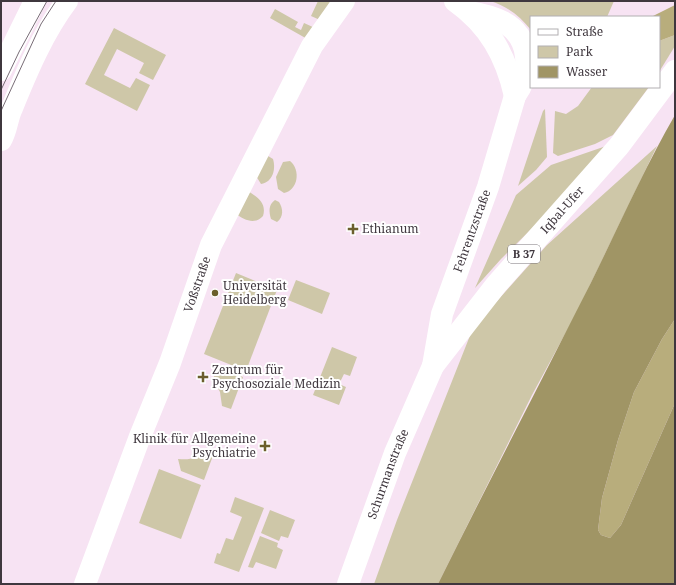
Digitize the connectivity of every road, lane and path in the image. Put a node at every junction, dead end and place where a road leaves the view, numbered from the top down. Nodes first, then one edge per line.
1 (34, 1) edge
2 (344, 1) edge
3 (60, 6) edge
4 (463, 7) edge
5 (1, 70) edge
6 (675, 71) edge
7 (1, 140) edge
8 (433, 366) junction
9 (84, 584) edge
10 (348, 584) edge

1 - 3 street
1 - 5 street
2 - 9 street, Voßstraße
3 - 7 street
4 - 8 street, Fehrentzstraße
6 - 8 street, Iqbal-Ufer / B 37
8 - 10 street, Schurmanstraße / B 37

